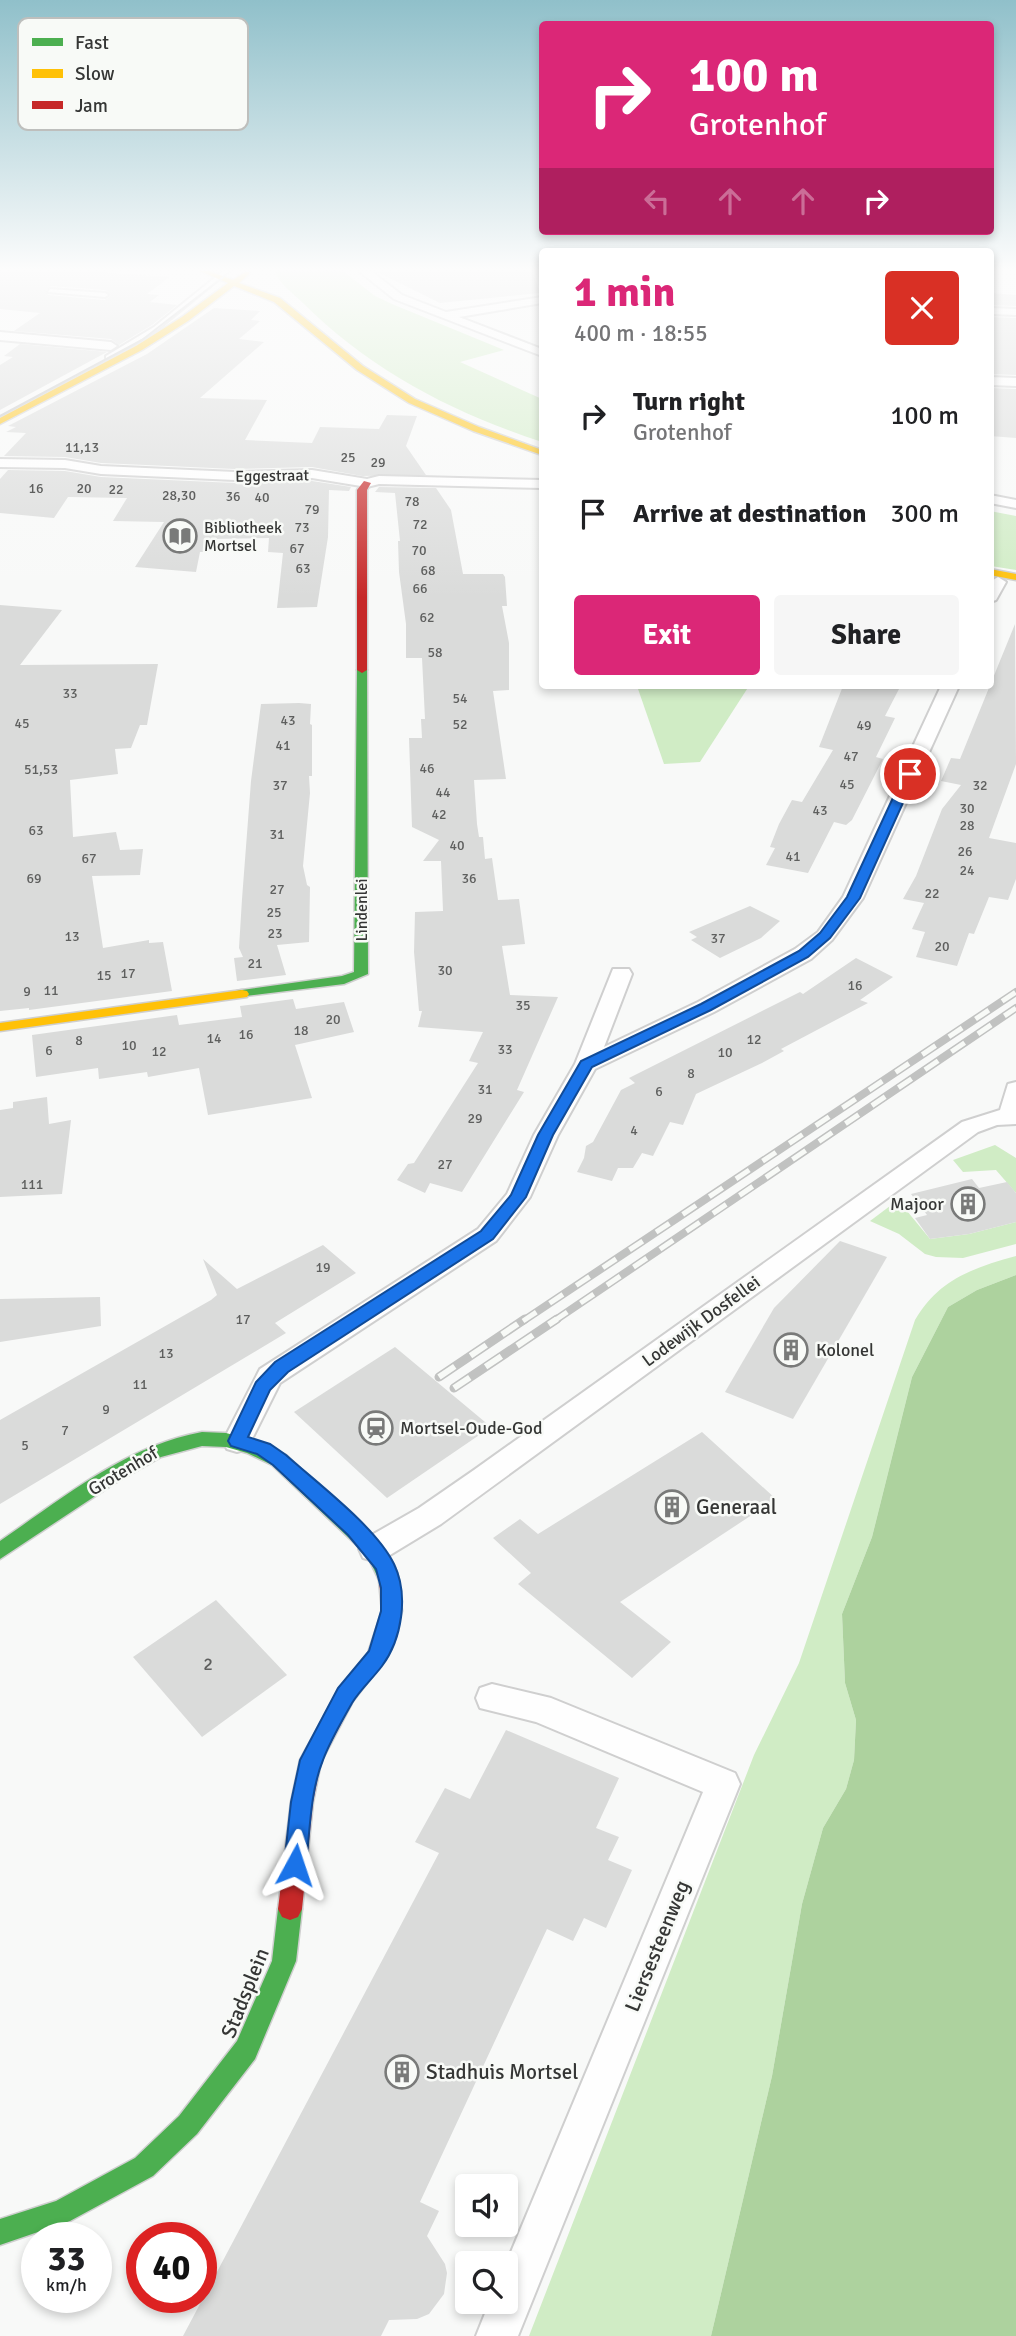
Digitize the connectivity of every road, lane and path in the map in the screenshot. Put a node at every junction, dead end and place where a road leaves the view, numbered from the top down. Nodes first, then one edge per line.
1 (47, 380) edge
2 (62, 380) edge
3 (78, 380) edge
4 (378, 380) edge
5 (994, 381) edge
6 (1016, 382) edge
7 (0, 405) edge
8 (0, 413) edge
9 (0, 421) edge
10 (539, 452) edge
11 (0, 463) edge
12 (367, 483) junction
13 (539, 484) edge
14 (994, 500) edge
15 (1016, 504) edge
16 (1016, 577) edge
17 (994, 578) edge
18 (994, 578) edge
19 (1016, 585) edge
20 (949, 689) edge
21 (621, 974) dead end
22 (0, 1027) edge
23 (586, 1064) junction
24 (1016, 1089) edge
25 (1013, 1116) edge
26 (237, 1441) junction
27 (374, 1549) junction
28 (0, 1551) edge
29 (492, 1698) dead end
30 (0, 2232) edge
31 (497, 2336) edge

1 - 7 main road
2 - 8 lane
3 - 9 main road
4 - 10 main road
5 - 6 street
11 - 12 street, Eggestraat
12 - 13 street, Eggestraat
12 - 22 main road, Lindenlei
14 - 15 street
16 - 17 main road
18 - 19 main road
20 - 23 street
21 - 23 street
23 - 26 street
24 - 25 street, Lodewijk Dosfellei
25 - 27 street, Lodewijk Dosfellei
26 - 27 main road, Stadsplein
26 - 28 main road, Grotenhof
27 - 30 main road, Stadsplein
29 - 31 street, Liersesteenweg

